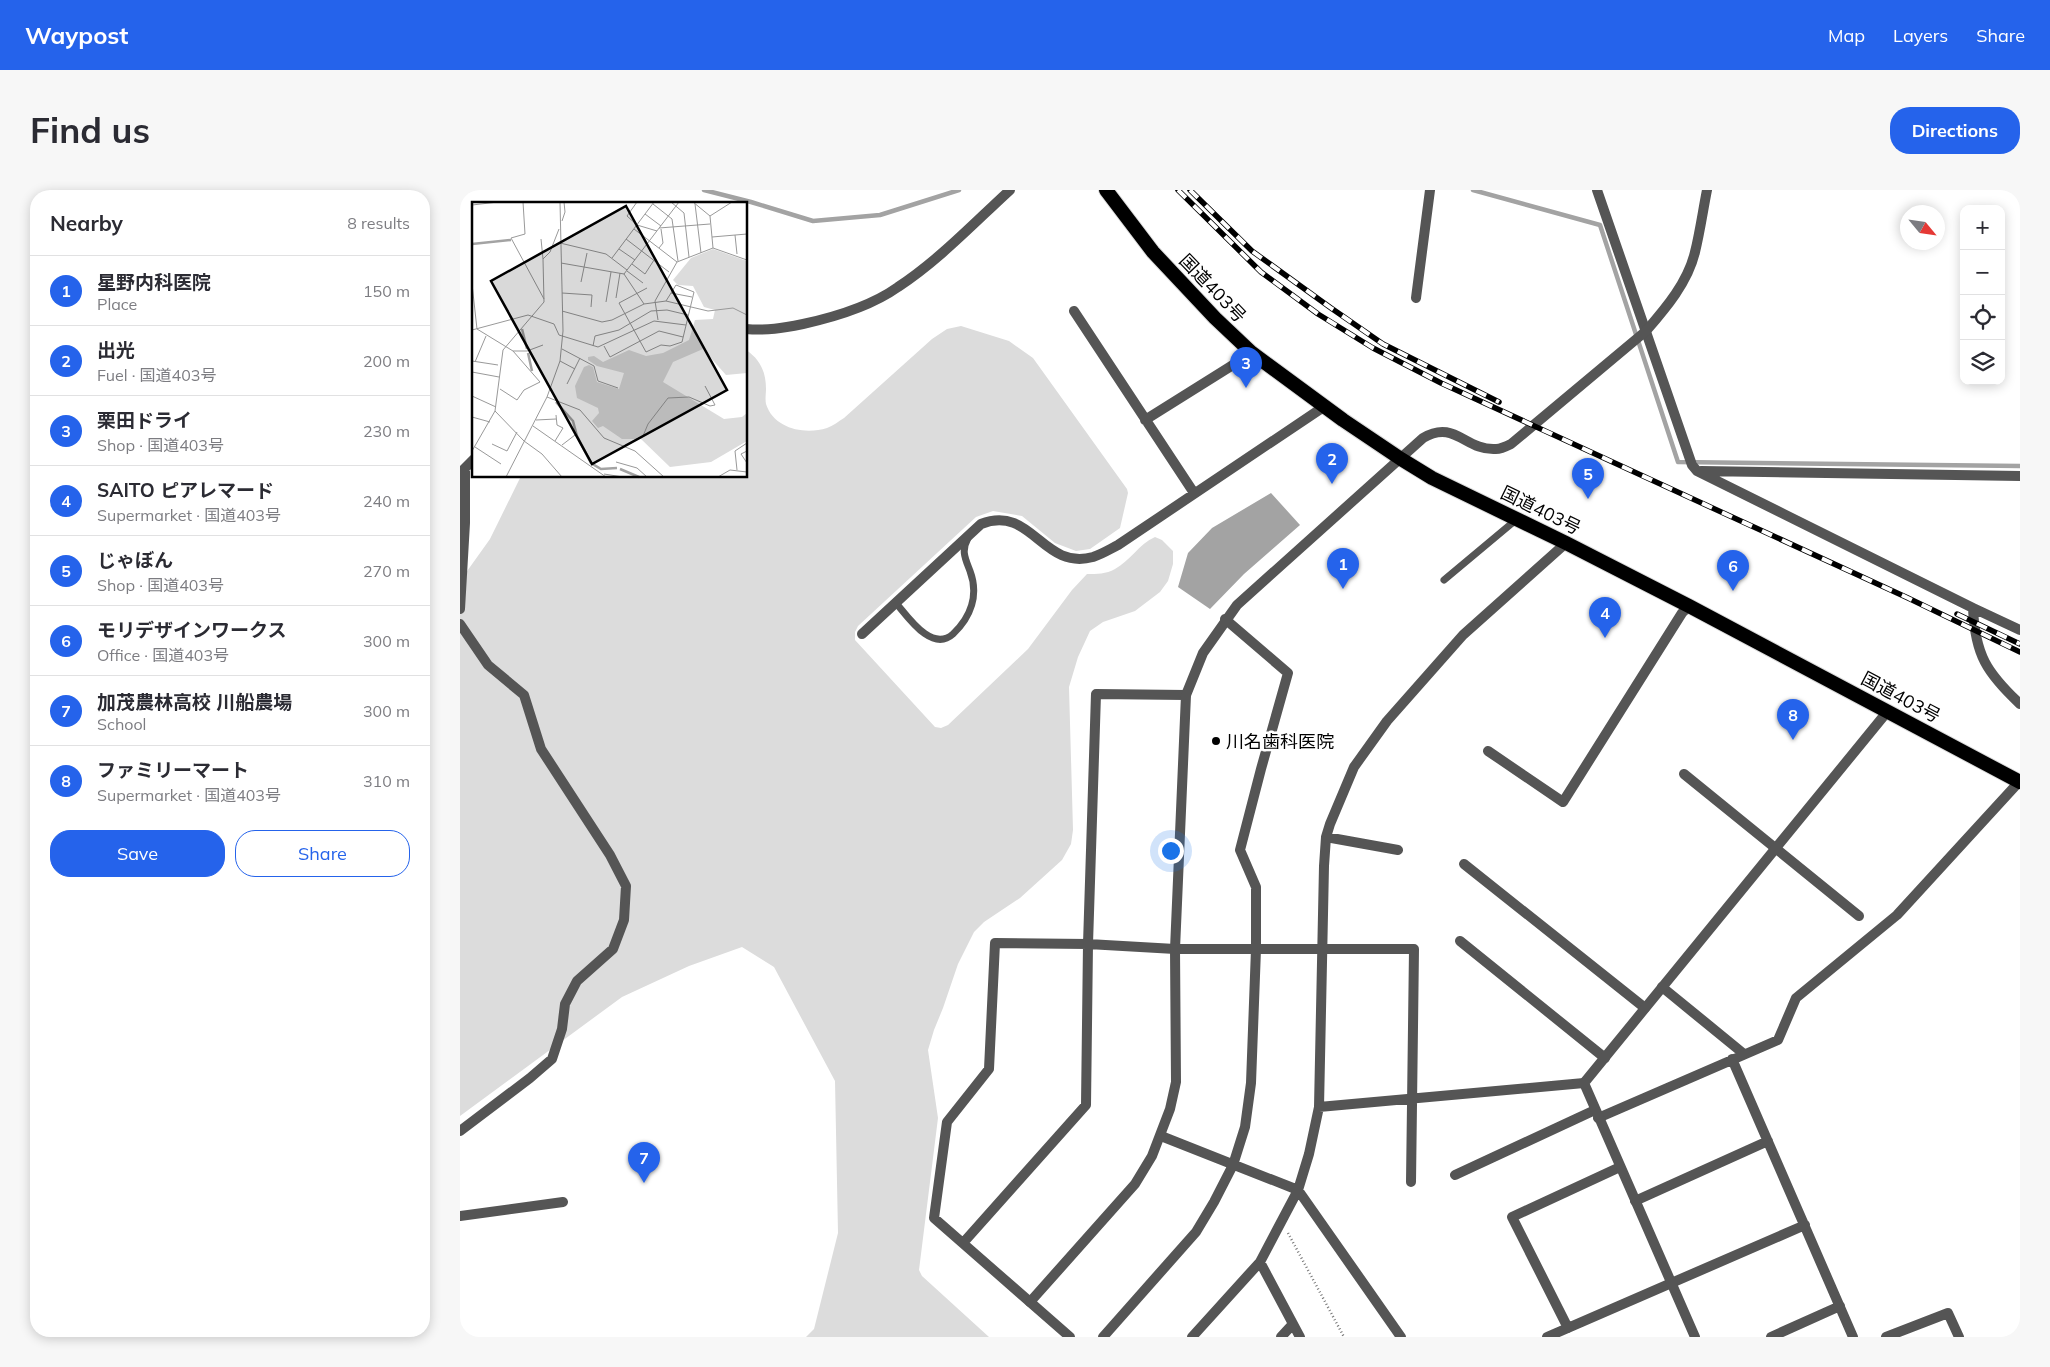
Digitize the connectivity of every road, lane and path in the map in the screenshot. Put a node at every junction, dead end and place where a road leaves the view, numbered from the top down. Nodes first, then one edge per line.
1 (1010, 190) edge
2 (1106, 190) edge
3 (1430, 190) edge
4 (1597, 190) edge
5 (1707, 190) edge
6 (1416, 298) dead end
7 (1074, 311) dead end
8 (748, 329) edge
9 (1646, 331) junction
10 (1252, 353) junction
11 (1325, 406) junction
12 (1145, 420) junction
13 (1401, 458) junction
14 (472, 461) edge
15 (462, 471) edge
16 (1697, 471) junction
17 (2020, 476) edge
18 (1194, 493) junction
19 (1518, 519) junction
20 (970, 534) junction
21 (1566, 543) junction
22 (1444, 580) dead end
23 (896, 603) junction
24 (1689, 606) junction
25 (1973, 608) junction
26 (460, 609) edge
27 (1225, 619) junction
28 (460, 624) edge
29 (2020, 630) edge
30 (862, 634) dead end
31 (1186, 695) junction
32 (2020, 704) edge
33 (1888, 712) junction
34 (1488, 751) dead end
35 (1684, 774) dead end
36 (2019, 782) edge
37 (1326, 837) junction
38 (1776, 848) junction
39 (1398, 850) dead end
40 (1464, 864) dead end
41 (1859, 916) dead end
42 (1460, 941) dead end
43 (1088, 944) junction
44 (1175, 949) junction
45 (1256, 949) junction
46 (1322, 949) junction
47 (1662, 987) junction
48 (1645, 1008) junction
49 (1744, 1054) junction
50 (1605, 1058) junction
51 (1732, 1059) junction
52 (1584, 1083) junction
53 (1412, 1098) junction
54 (1319, 1107) junction
55 (1596, 1114) junction
56 (460, 1131) edge
57 (1161, 1136) junction
58 (1768, 1141) junction
59 (1233, 1165) junction
60 (1620, 1167) junction
61 (1455, 1174) dead end
62 (1411, 1182) dead end
63 (1298, 1190) junction
64 (1635, 1201) junction
65 (563, 1202) dead end
66 (460, 1216) edge
67 (1282, 1223) junction
68 (1805, 1225) junction
69 (963, 1243) junction
70 (1260, 1262) junction
71 (1671, 1283) junction
72 (1030, 1302) junction
73 (1840, 1306) junction
74 (1293, 1324) junction
75 (1568, 1328) junction
76 (1070, 1337) edge
77 (1104, 1337) edge
78 (1192, 1337) edge
79 (1281, 1337) edge
80 (1300, 1337) edge
81 (1344, 1337) edge
82 (1401, 1337) edge
83 (1547, 1337) edge
84 (1695, 1337) edge
85 (1771, 1337) edge
86 (1853, 1337) edge
87 (1886, 1337) edge
88 (1959, 1337) edge

1 - 8 street
2 - 10 highway, 国道403号
3 - 6 street
4 - 9 street
5 - 9 street
7 - 12 street
9 - 13 street
9 - 16 street
10 - 11 highway, 国道403号
10 - 12 street
11 - 13 highway, 国道403号
11 - 18 street
12 - 18 street
13 - 19 highway, 国道403号
13 - 27 street
14 - 15 street
15 - 26 street
16 - 17 street
16 - 25 street
18 - 20 street
19 - 21 highway, 国道403号
19 - 22 lane
20 - 23 street
20 - 23 lane
21 - 24 highway, 国道403号
21 - 37 street
23 - 30 street
24 - 33 highway, 国道403号
24 - 34 street
25 - 29 street
25 - 32 street
27 - 31 street
27 - 45 street
28 - 56 street
31 - 43 street
31 - 44 street
33 - 36 highway, 国道403号
33 - 38 street
35 - 38 street
36 - 49 street
37 - 39 street
37 - 46 street
38 - 41 street
38 - 47 street
40 - 48 street
42 - 50 street
43 - 44 street
43 - 69 street
43 - 69 street
44 - 45 street
44 - 57 street
45 - 46 street
45 - 59 street
46 - 53 street
46 - 54 street
47 - 48 street
47 - 49 street
48 - 50 street
49 - 51 street
50 - 52 street
51 - 55 street
51 - 58 street
52 - 53 street
52 - 55 street
53 - 54 street
53 - 62 street
54 - 63 street
55 - 60 street
55 - 61 street
57 - 59 street
57 - 72 street
58 - 64 street
58 - 68 street
59 - 63 street
59 - 77 street
60 - 64 street
60 - 75 street
63 - 67 street
63 - 82 street
64 - 71 street
65 - 66 street
67 - 70 street
67 - 81 path
68 - 71 street
68 - 73 street
69 - 72 street
70 - 74 street
70 - 78 street
71 - 75 street
71 - 84 street
72 - 76 street
73 - 85 street
73 - 86 street
74 - 79 street
74 - 80 street
75 - 83 street
87 - 88 street

